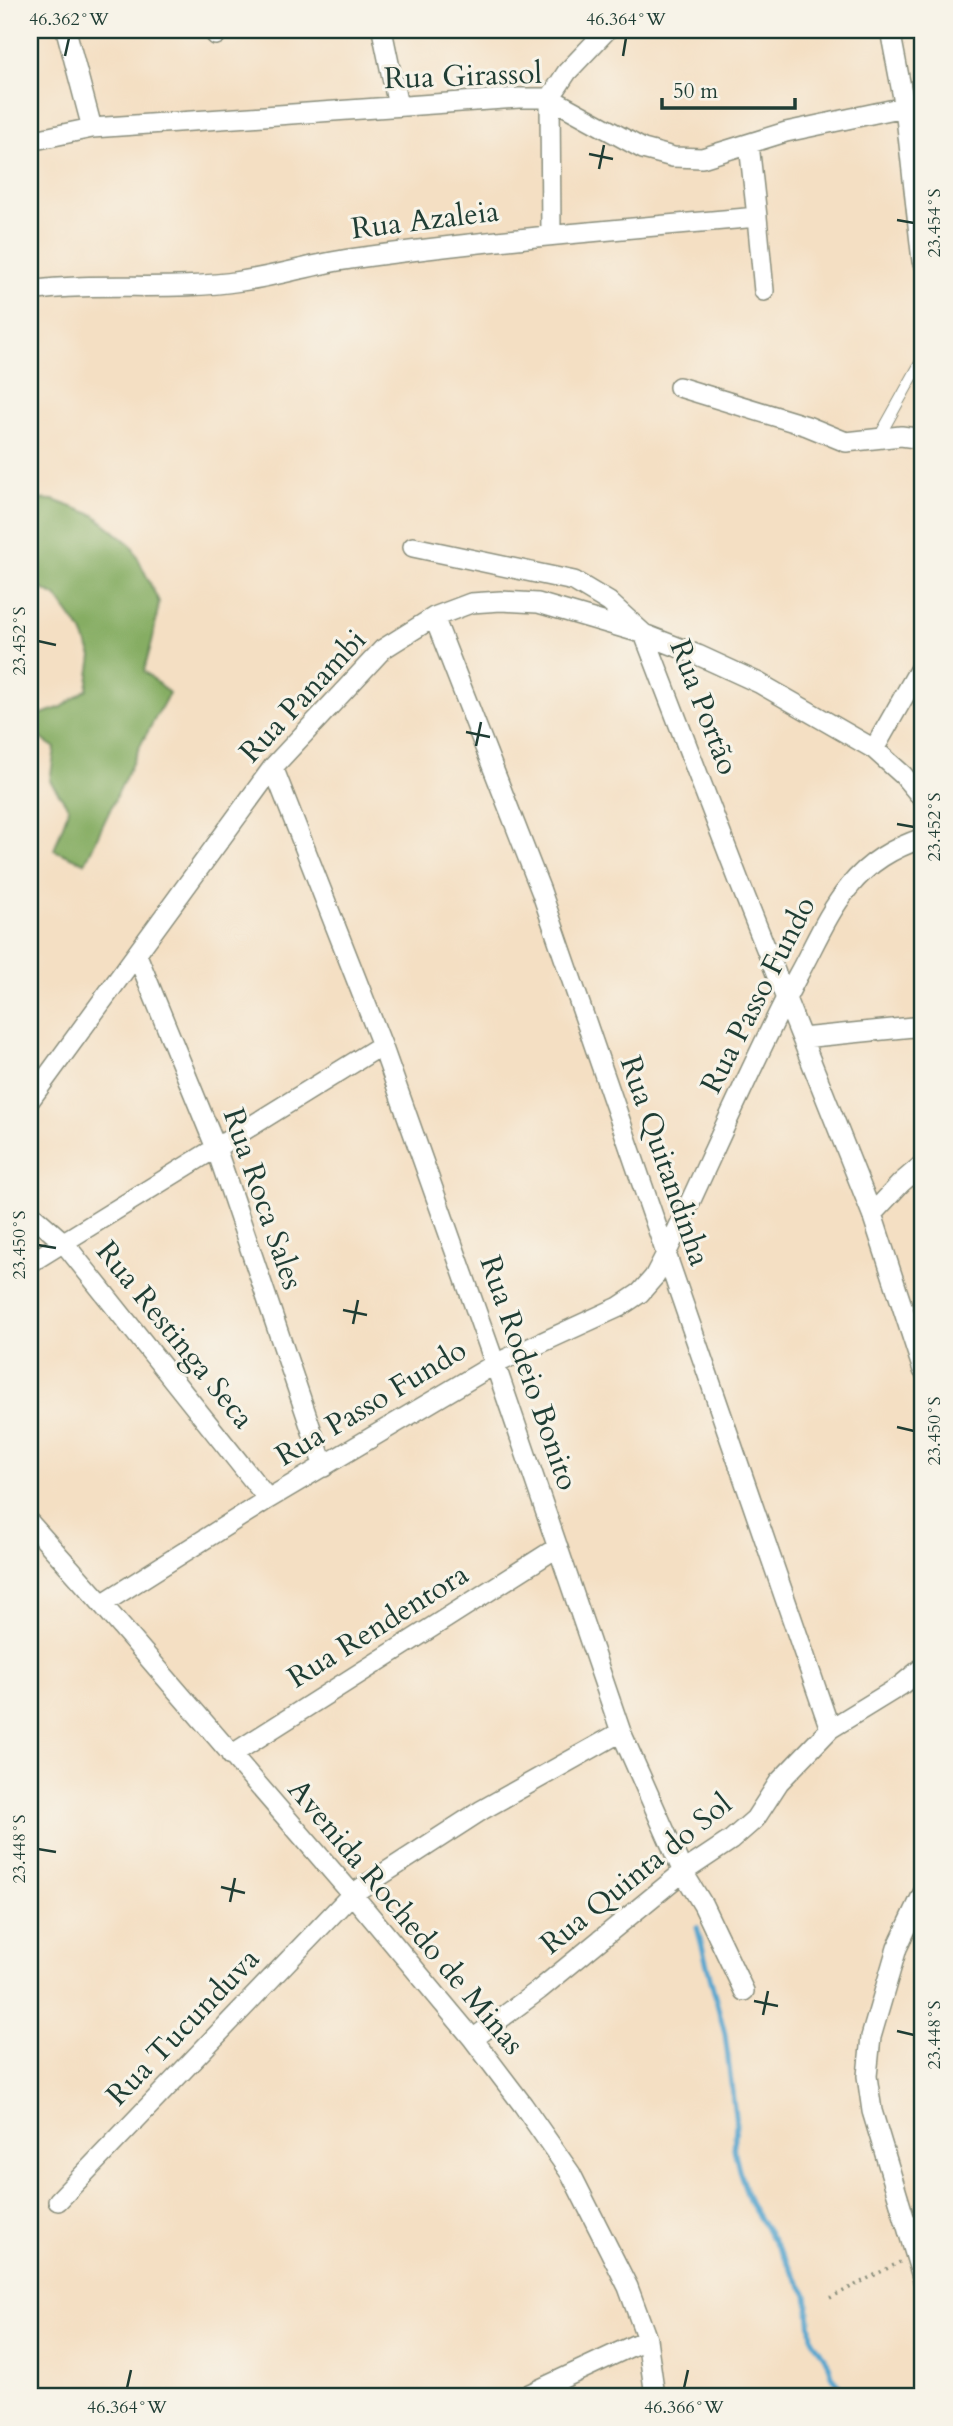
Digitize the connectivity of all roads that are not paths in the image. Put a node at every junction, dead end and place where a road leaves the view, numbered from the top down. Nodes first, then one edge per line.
1 (66, 30) edge
2 (382, 30) edge
3 (607, 30) edge
4 (890, 30) edge
5 (550, 98) junction
6 (914, 105) edge
7 (397, 106) junction
8 (92, 128) junction
9 (30, 141) edge
10 (749, 144) junction
11 (757, 217) junction
12 (551, 234) junction
13 (922, 261) edge
14 (30, 291) edge
15 (765, 291) dead end
16 (923, 358) edge
17 (679, 387) dead end
18 (879, 437) junction
19 (923, 439) edge
20 (413, 547) dead end
21 (434, 617) junction
22 (644, 634) junction
23 (923, 663) edge
24 (874, 749) junction
25 (273, 767) junction
26 (923, 799) edge
27 (923, 838) edge
28 (137, 954) junction
29 (787, 997) junction
30 (923, 1026) edge
31 (802, 1038) junction
32 (382, 1045) junction
33 (30, 1100) edge
34 (216, 1148) junction
35 (923, 1164) edge
36 (30, 1213) edge
37 (873, 1214) junction
38 (64, 1243) junction
39 (666, 1254) junction
40 (30, 1263) edge
41 (495, 1364) junction
42 (923, 1370) edge
43 (324, 1467) junction
44 (268, 1499) junction
45 (30, 1523) edge
46 (558, 1547) junction
47 (102, 1604) junction
48 (923, 1667) edge
49 (830, 1729) junction
50 (621, 1732) junction
51 (231, 1755) junction
52 (683, 1872) junction
53 (923, 1893) edge
54 (352, 1894) junction
55 (744, 1991) dead end
56 (473, 2039) junction
57 (58, 2201) dead end
58 (923, 2280) edge
59 (647, 2339) junction
60 (525, 2396) edge
61 (655, 2396) edge

1 - 8 street
2 - 7 street
3 - 5 street
4 - 6 street
5 - 7 street, Rua Girassol
5 - 10 street, Rua Girassol
5 - 12 street
6 - 10 street, Rua Girassol
6 - 13 street
7 - 8 street, Rua Girassol
8 - 9 street, Rua Girassol
10 - 11 street
11 - 12 street, Rua Azaleia
11 - 15 street
12 - 14 street, Rua Azaleia
16 - 18 lane
17 - 18 street
18 - 19 street
20 - 22 street, Rua Portão
21 - 22 street, Rua Panambi
21 - 25 street, Rua Panambi
21 - 39 street, Rua Quitandinha
22 - 24 street, Rua Panambi
22 - 29 street, Rua Portão
23 - 24 street
24 - 26 street, Rua Panambi
25 - 28 street, Rua Panambi
25 - 32 street, Rua Rodeio Bonito
27 - 29 street, Rua Passo Fundo
28 - 33 street, Rua Panambi
28 - 34 street, Rua Roca Sales
29 - 31 street
29 - 39 street, Rua Passo Fundo
30 - 31 street
31 - 37 street
32 - 34 street
32 - 41 street, Rua Rodeio Bonito
34 - 38 street
34 - 43 street, Rua Roca Sales
35 - 37 street
36 - 38 street, Rua Restinga Seca
37 - 42 street
38 - 40 street
38 - 44 street, Rua Restinga Seca
39 - 41 street, Rua Passo Fundo
39 - 49 street, Rua Quitandinha
41 - 43 street, Rua Passo Fundo
41 - 46 street, Rua Rodeio Bonito
43 - 44 street, Rua Passo Fundo
44 - 47 street, Rua Passo Fundo
45 - 47 street, Avenida Rochedo de Minas
46 - 50 street, Rua Rodeio Bonito
46 - 51 street, Rua Rendentora
47 - 51 street, Avenida Rochedo de Minas
48 - 49 street, Rua Quinta do Sol
49 - 52 street, Rua Quinta do Sol
50 - 52 street, Rua Rodeio Bonito
50 - 54 street, Rua Tucunduva
51 - 54 street, Avenida Rochedo de Minas
52 - 55 street, Rua Rodeio Bonito
52 - 56 street, Rua Quinta do Sol
53 - 58 street
54 - 56 street, Avenida Rochedo de Minas
54 - 57 street, Rua Tucunduva
56 - 59 street, Avenida Rochedo de Minas
59 - 60 street
59 - 61 street, Avenida Rochedo de Minas

